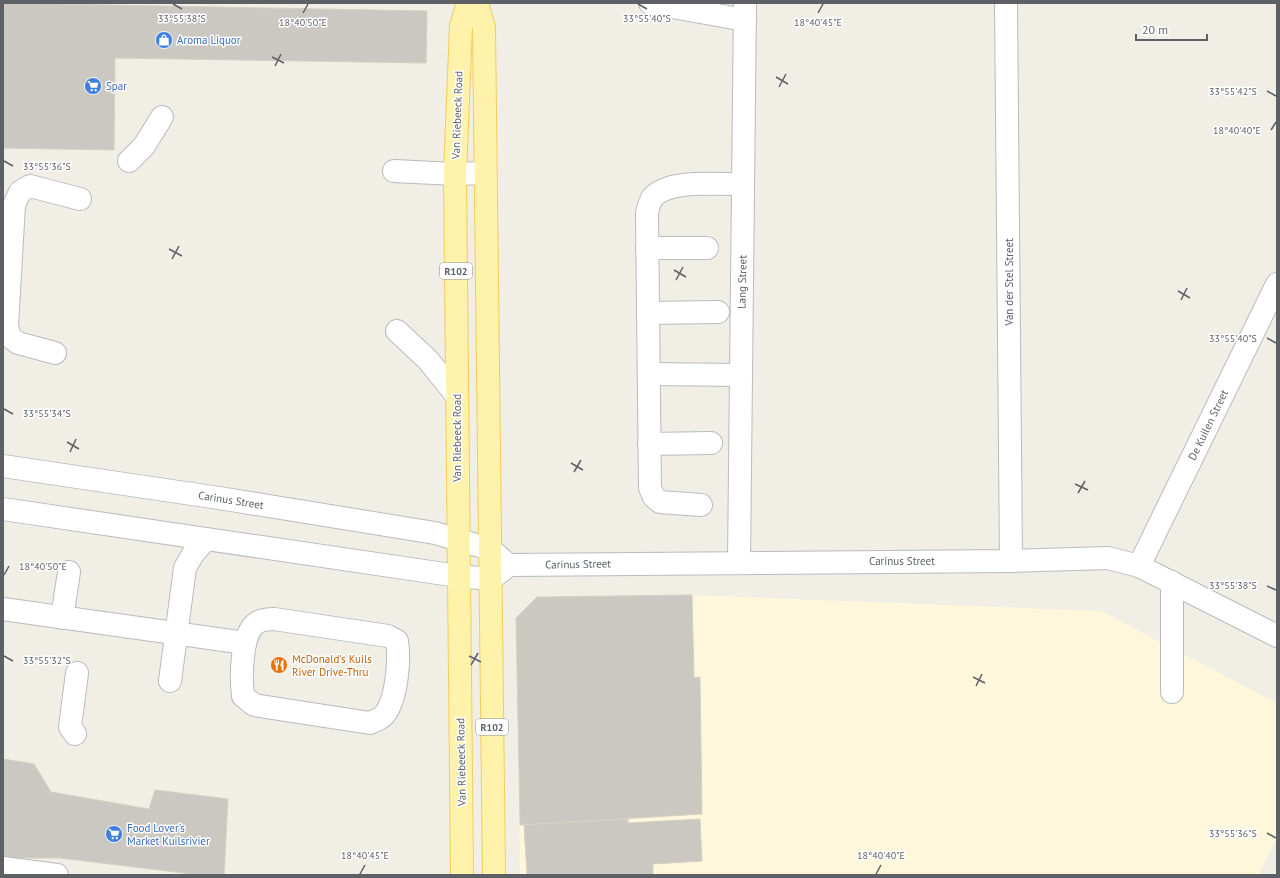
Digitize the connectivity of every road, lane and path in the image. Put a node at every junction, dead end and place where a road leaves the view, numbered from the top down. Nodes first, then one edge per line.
1 (468, 3) edge
2 (477, 3) edge
3 (650, 3) edge
4 (1006, 3) edge
5 (745, 11) edge
6 (162, 117) dead end
7 (129, 161) dead end
8 (394, 171) dead end
9 (485, 173) junction
10 (455, 174) junction
11 (743, 184) junction
12 (80, 199) dead end
13 (647, 248) junction
14 (707, 248) dead end
15 (1277, 284) edge
16 (718, 312) dead end
17 (648, 313) junction
18 (398, 331) dead end
19 (55, 353) dead end
20 (649, 374) junction
21 (741, 376) junction
22 (457, 396) junction
23 (711, 443) dead end
24 (649, 444) junction
25 (3, 466) edge
26 (701, 505) dead end
27 (3, 509) edge
28 (206, 539) junction
29 (458, 539) junction
30 (490, 549) junction
31 (1011, 560) junction
32 (739, 562) junction
33 (509, 565) junction
34 (1139, 566) junction
35 (69, 572) dead end
36 (458, 576) junction
37 (490, 579) junction
38 (1172, 582) junction
39 (3, 609) edge
40 (62, 618) junction
41 (176, 633) junction
42 (1277, 636) edge
43 (245, 643) junction
44 (77, 673) dead end
45 (170, 681) dead end
46 (1172, 692) dead end
47 (75, 734) dead end
48 (3, 868) edge
49 (48, 874) edge
50 (462, 875) edge
51 (494, 875) edge

1 - 10 main road, Van Riebeeck Road / R102
2 - 9 main road, R102
3 - 5 street
4 - 31 street, Van der Stel Street
5 - 11 street, Lang Street
6 - 7 street
8 - 10 street
9 - 10 street
9 - 30 main road, R102
10 - 22 main road, Van Riebeeck Road / R102
11 - 13 street
11 - 21 street, Lang Street
12 - 19 street
13 - 14 street
13 - 17 street
15 - 34 street, De Kuilen Street
16 - 17 street
17 - 20 street
18 - 22 street
20 - 21 street
20 - 24 street
21 - 32 street, Lang Street
22 - 29 main road, Van Riebeeck Road / R102
23 - 24 street
24 - 26 street
25 - 29 street, Carinus Street
27 - 28 street
28 - 36 street
28 - 41 street
29 - 30 street, Carinus Street
29 - 36 main road, Van Riebeeck Road / R102
30 - 33 street
30 - 37 main road, R102
31 - 32 street, Carinus Street
31 - 34 street, Carinus Street
32 - 33 street, Carinus Street
33 - 37 street
34 - 38 street, Carinus Street
35 - 40 street
36 - 37 street
36 - 50 main road, Van Riebeeck Road / R102
37 - 51 main road, R102
38 - 42 street, Carinus Street
38 - 46 street
39 - 40 street
40 - 41 street
41 - 43 street
41 - 45 street
43 - 43 street
44 - 47 street
48 - 49 street

